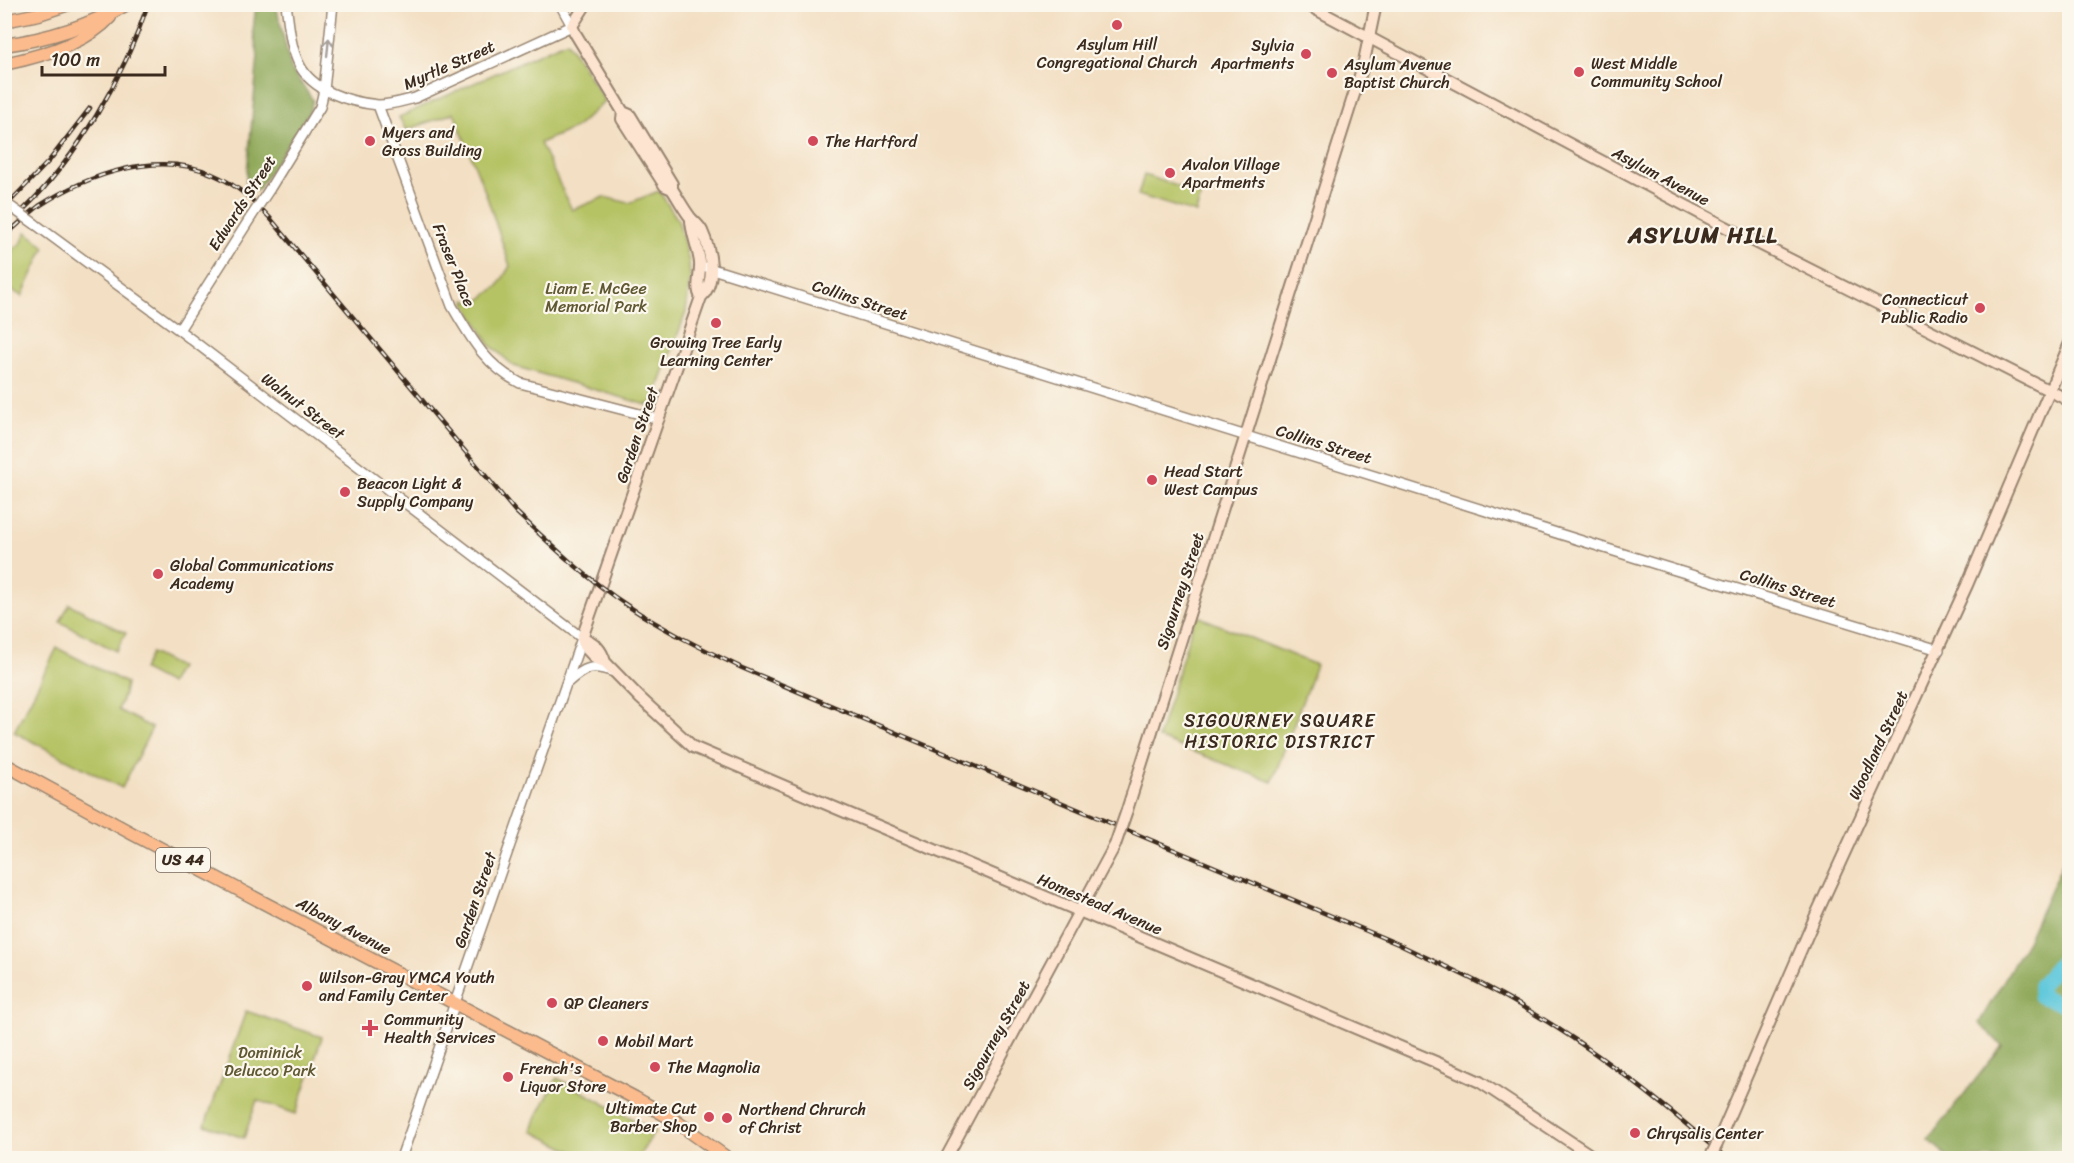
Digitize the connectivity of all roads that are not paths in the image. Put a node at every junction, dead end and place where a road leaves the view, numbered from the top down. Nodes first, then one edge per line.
1 (69, 4) edge
2 (128, 4) edge
3 (286, 4) edge
4 (333, 4) edge
5 (560, 4) edge
6 (586, 4) edge
7 (1306, 4) edge
8 (1376, 4) edge
9 (4, 21) edge
10 (572, 26) junction
11 (73, 36) junction
12 (1370, 39) junction
13 (4, 45) edge
14 (4, 64) edge
15 (324, 90) junction
16 (378, 105) junction
17 (4, 202) edge
18 (706, 267) junction
19 (179, 330) junction
20 (2070, 343) edge
21 (2049, 390) junction
22 (2070, 401) edge
23 (659, 419) junction
24 (1245, 435) junction
25 (582, 638) junction
26 (1939, 650) junction
27 (616, 673) junction
28 (566, 684) junction
29 (4, 764) edge
30 (1080, 912) junction
31 (456, 1002) junction
32 (1711, 1157) edge
33 (401, 1158) edge
34 (727, 1158) edge
35 (946, 1158) edge
36 (1594, 1158) edge

1 - 9 highway
2 - 11 highway
3 - 15 street, Myrtle Street
15 -> 4 street, Edwards Street
5 - 10 street
6 - 10 main road
7 - 12 main road, Asylum Avenue
8 - 12 main road, Sigourney Street
10 - 16 street, Myrtle Street
10 - 18 main road
11 - 13 highway
11 - 14 highway
12 - 21 main road, Asylum Avenue
12 - 24 main road, Sigourney Street
15 - 16 street, Myrtle Street
15 - 19 street, Edwards Street, bridge
16 - 23 street, Fraser Place
17 - 19 street, Walnut Street, bridge
18 - 23 main road, Garden Street
18 - 24 street, Collins Street
19 - 25 street, Walnut Street
20 - 21 main road, Woodland Street
21 - 22 main road, Asylum Avenue
21 - 26 main road, Woodland Street
23 - 25 main road, Garden Street
24 - 26 street, Collins Street
24 - 30 main road, Sigourney Street, bridge
25 - 27 main road, Homestead Avenue
25 - 28 street, Garden Street
26 - 32 main road, Woodland Street, bridge
27 - 28 street
27 - 30 main road, Homestead Avenue
28 - 31 street, Garden Street
29 - 31 highway, Albany Avenue / US 44
30 - 35 main road, Sigourney Street
30 - 36 main road, Homestead Avenue
31 - 33 street, Garden Street
31 - 34 highway, Albany Avenue / US 44

